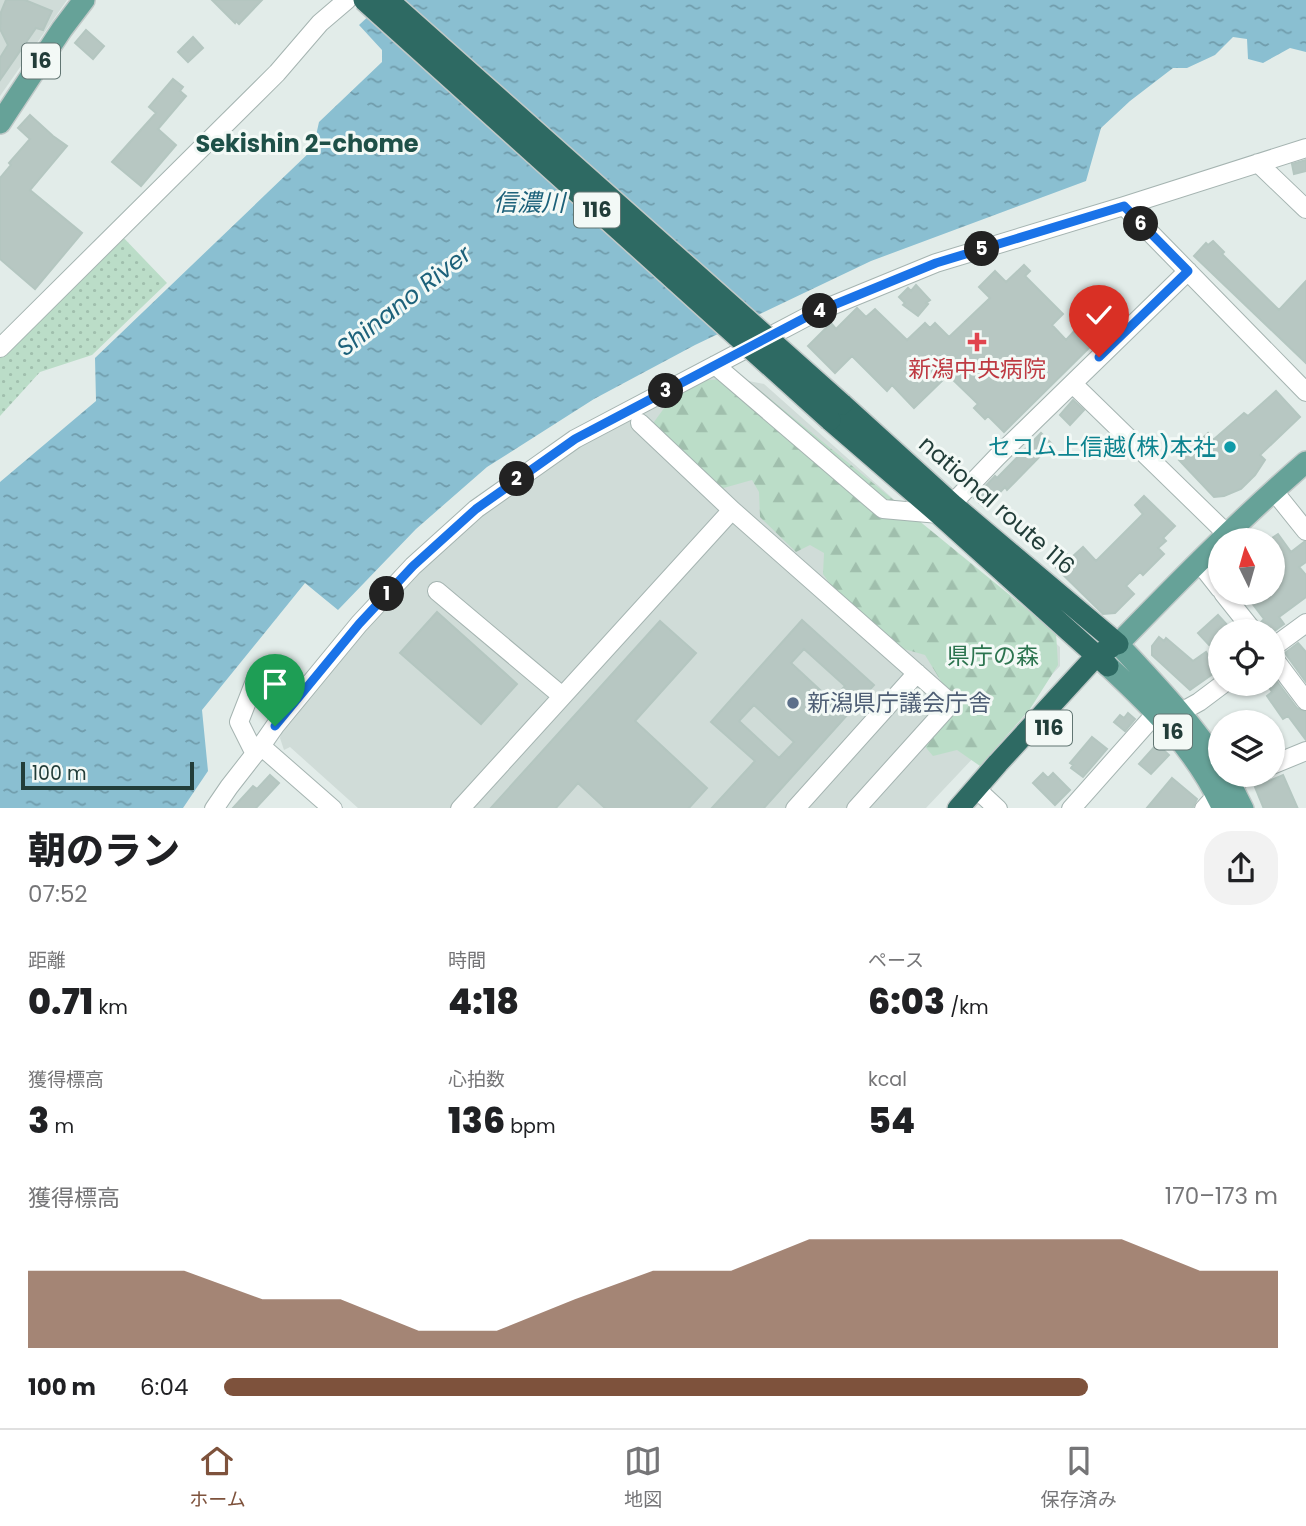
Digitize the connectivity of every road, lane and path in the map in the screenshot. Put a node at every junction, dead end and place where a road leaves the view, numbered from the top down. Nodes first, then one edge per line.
1 (84, 0) edge
2 (364, 0) edge
3 (388, 0) edge
4 (336, 1) edge
5 (0, 123) edge
6 (1306, 148) edge
7 (1258, 163) junction
8 (1124, 206) junction
9 (1306, 209) edge
10 (1188, 271) junction
11 (0, 348) edge
12 (715, 365) junction
13 (1073, 384) junction
14 (1306, 392) edge
15 (836, 412) junction
16 (640, 423) dead end
17 (1306, 462) edge
18 (1273, 490) junction
19 (946, 509) junction
20 (732, 510) junction
21 (1221, 528) edge
22 (1233, 528) edge
23 (1306, 531) edge
24 (1208, 552) edge
25 (1198, 561) junction
26 (1208, 574) edge
27 (437, 591) dead end
28 (1306, 623) edge
29 (1285, 638) edge
30 (1118, 644) junction
31 (1103, 660) junction
32 (917, 673) junction
33 (1285, 673) edge
34 (257, 676) dead end
35 (1208, 695) edge
36 (562, 696) junction
37 (1306, 701) edge
38 (1157, 712) junction
39 (1181, 712) junction
40 (1208, 749) edge
41 (258, 750) junction
42 (1306, 751) edge
43 (1285, 760) edge
44 (1208, 771) edge
45 (1224, 787) edge
46 (985, 804) edge
47 (214, 808) edge
48 (333, 808) edge
49 (460, 808) edge
50 (796, 808) edge
51 (856, 808) edge
52 (958, 808) edge
53 (1071, 808) edge
54 (1243, 808) edge

1 - 5 main road, 16
2 - 15 highway, 116, bridge
3 - 15 highway, 116, bridge
4 - 11 street
6 - 7 street
7 - 8 street
7 - 9 street
8 - 10 street
8 - 12 street
10 - 13 street
10 - 14 street
12 - 19 street
12 - 41 street
13 - 19 street
13 - 21 street
15 - 19 highway, national route 116 / 116
16 - 20 street
17 - 18 main road
18 - 22 main road
18 - 23 street
19 - 30 highway, national route 116 / 116
19 - 31 highway, national route 116 / 116
20 - 32 street
20 - 36 street
24 - 25 main road
25 - 26 street
25 - 30 main road
27 - 36 street
28 - 29 street
30 - 31 highway, 116
30 - 39 main road, 16
31 - 38 main road, 16
31 - 46 highway, 116
31 - 52 highway, 116
32 - 50 street
32 - 51 street
33 - 37 street
34 - 41 street
35 - 39 street
36 - 49 street
38 - 44 main road, 16
38 - 53 street
39 - 40 main road, 16
41 - 47 street
41 - 48 street
42 - 43 street
45 - 54 main road, 16

